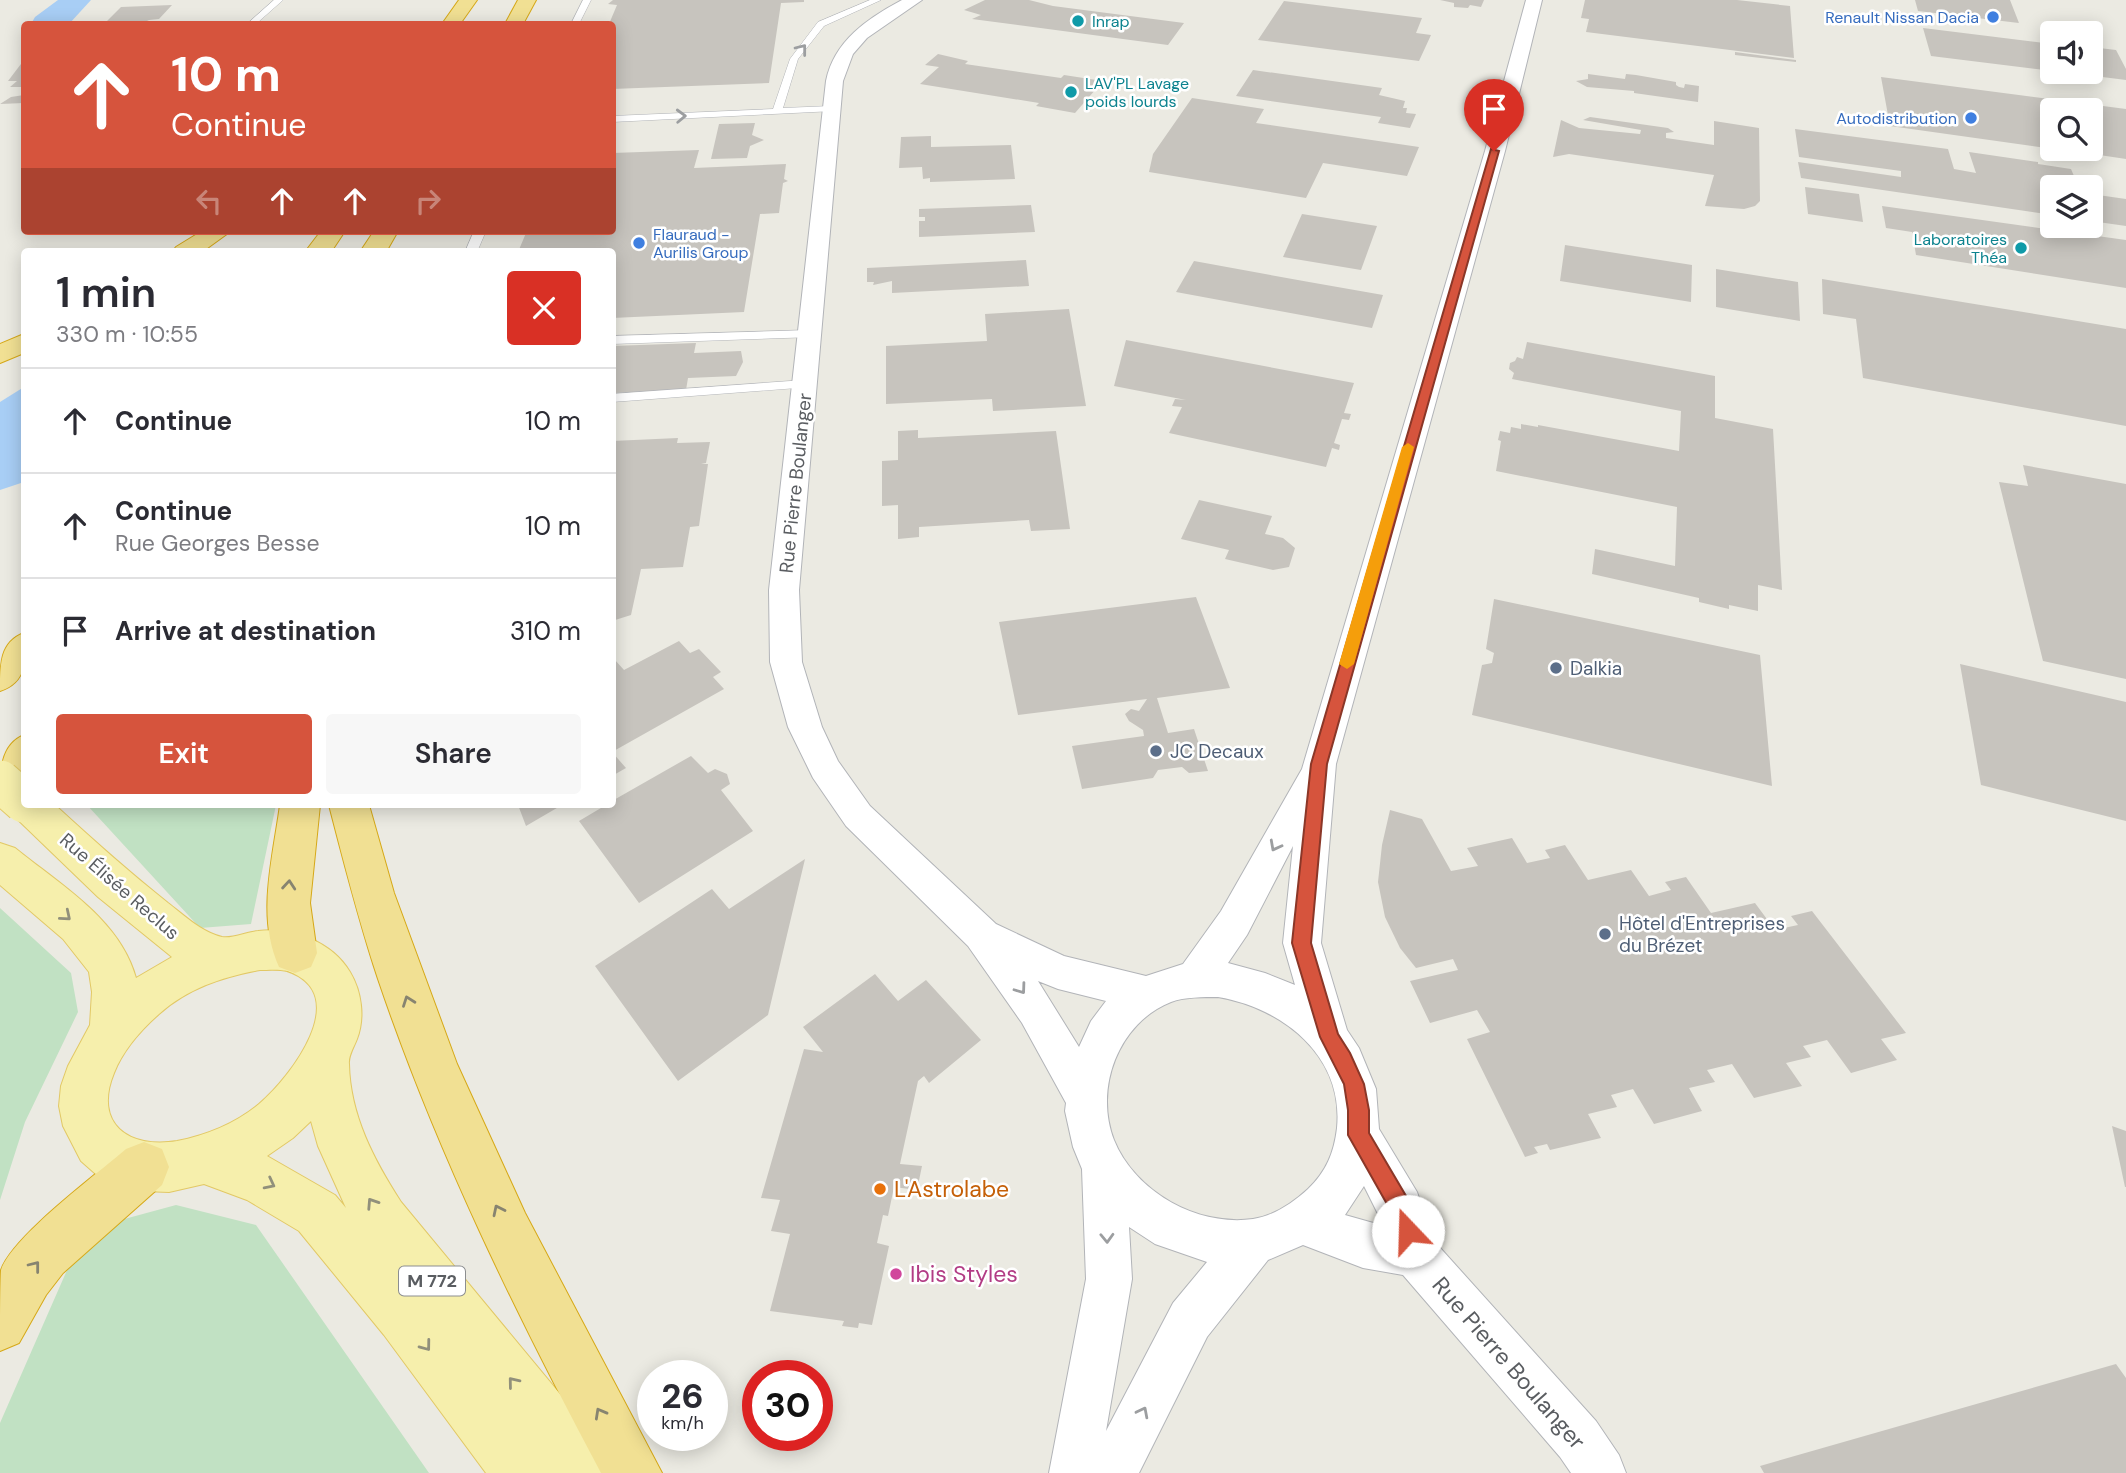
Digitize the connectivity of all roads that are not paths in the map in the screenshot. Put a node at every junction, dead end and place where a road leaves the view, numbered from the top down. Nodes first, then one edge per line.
1 (279, 0) edge
2 (468, 0) edge
3 (488, 0) edge
4 (527, 0) edge
5 (587, 0) edge
6 (877, 0) edge
7 (914, 0) edge
8 (1534, 0) edge
9 (254, 21) edge
10 (453, 21) edge
11 (475, 21) edge
12 (516, 21) edge
13 (576, 21) edge
14 (831, 109) junction
15 (777, 112) junction
16 (616, 119) edge
17 (213, 235) edge
18 (191, 248) edge
19 (810, 334) junction
20 (616, 340) edge
21 (21, 344) edge
22 (0, 355) edge
23 (805, 384) junction
24 (616, 398) edge
25 (21, 650) edge
26 (0, 677) edge
27 (21, 754) edge
28 (1319, 764) junction
29 (0, 783) edge
30 (21, 800) edge
31 (300, 808) edge
32 (350, 808) edge
33 (33, 810) edge
34 (7, 866) edge
35 (981, 934) junction
36 (295, 953) junction
37 (220, 957) junction
38 (1194, 980) junction
39 (1148, 994) junction
40 (113, 1030) junction
41 (1329, 1037) junction
42 (325, 1064) junction
43 (1085, 1097) junction
44 (1359, 1135) junction
45 (206, 1160) junction
46 (144, 1167) junction
47 (1104, 1169) junction
48 (1305, 1223) junction
49 (1253, 1242) junction
50 (1415, 1254) junction
51 (0, 1324) edge
52 (522, 1473) edge
53 (587, 1473) edge
54 (633, 1473) edge
55 (1074, 1473) edge
56 (1112, 1473) edge
57 (1601, 1473) edge

1 - 9 lane
2 - 10 highway
3 - 11 highway
4 - 12 highway
5 - 13 lane
15 -> 6 lane
7 - 14 street, Rue Pierre Boulanger
8 - 28 street
14 - 15 lane
14 - 19 street, Rue Pierre Boulanger
16 -> 15 lane
17 - 18 highway
19 - 20 lane
19 - 23 street, Rue Pierre Boulanger
21 - 22 highway
23 - 24 lane
23 - 35 street, Rue Pierre Boulanger
25 - 26 highway
27 - 29 highway
28 -> 38 street
28 - 41 street
29 - 30 main road, Rue Élisée Reclus, bridge
36 -> 31 highway
54 -> 32 highway
33 - 37 main road, Rue Élisée Reclus
34 -> 40 main road
35 - 39 street, Rue Pierre Boulanger
35 -> 43 street, Rue Pierre Boulanger
36 - 37 main road
36 - 42 main road
37 - 40 main road
38 - 39 street
38 - 41 street
39 - 43 street
40 - 46 main road
41 - 44 street
42 - 45 main road
53 -> 42 main road, M 772
43 - 47 street
44 - 48 street
44 - 50 street, Rue Pierre Boulanger
45 - 46 main road
45 -> 52 main road, M 772
51 -> 46 highway
47 - 49 street
47 -> 55 street
48 - 49 street
48 - 50 street
56 -> 49 street
50 - 57 street, Rue Pierre Boulanger

